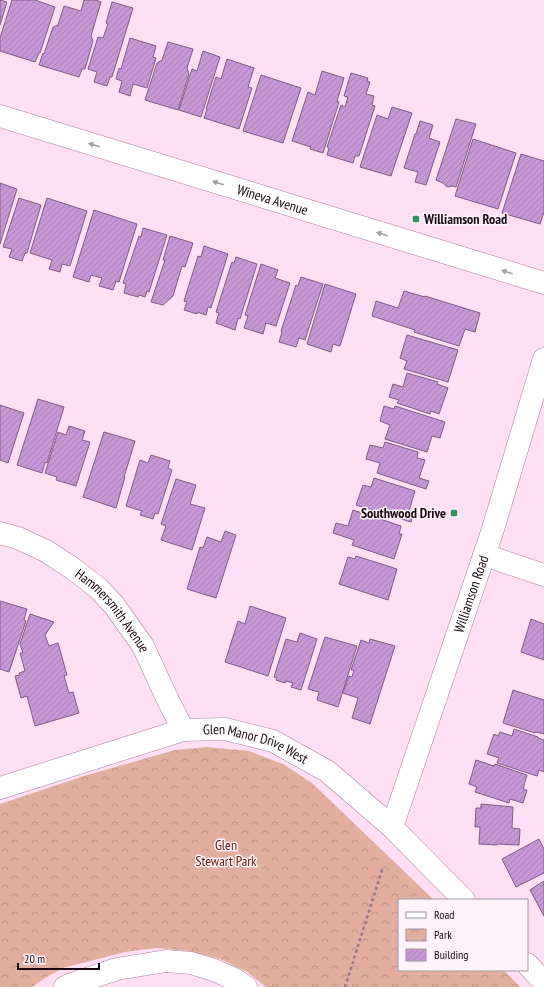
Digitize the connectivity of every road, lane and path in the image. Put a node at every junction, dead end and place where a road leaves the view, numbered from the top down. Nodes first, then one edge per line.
1 (0, 116) edge
2 (544, 284) edge
3 (544, 359) edge
4 (0, 533) edge
5 (484, 555) junction
6 (544, 575) edge
7 (183, 730) junction
8 (0, 788) edge
9 (392, 827) junction
10 (383, 867) dead end
11 (463, 899) edge
12 (528, 965) edge
13 (544, 982) edge
14 (65, 987) edge
15 (246, 987) edge
16 (346, 987) edge

2 -> 1 street, Wineva Avenue
3 - 5 street, Williamson Road
4 - 7 street, Hammersmith Avenue
5 - 6 street
5 - 9 street, Williamson Road
7 - 8 street, Glen Manor Drive West
7 - 9 street, Glen Manor Drive West
9 - 11 street, Glen Manor Drive West
10 - 16 path
12 - 13 street
14 - 15 street

